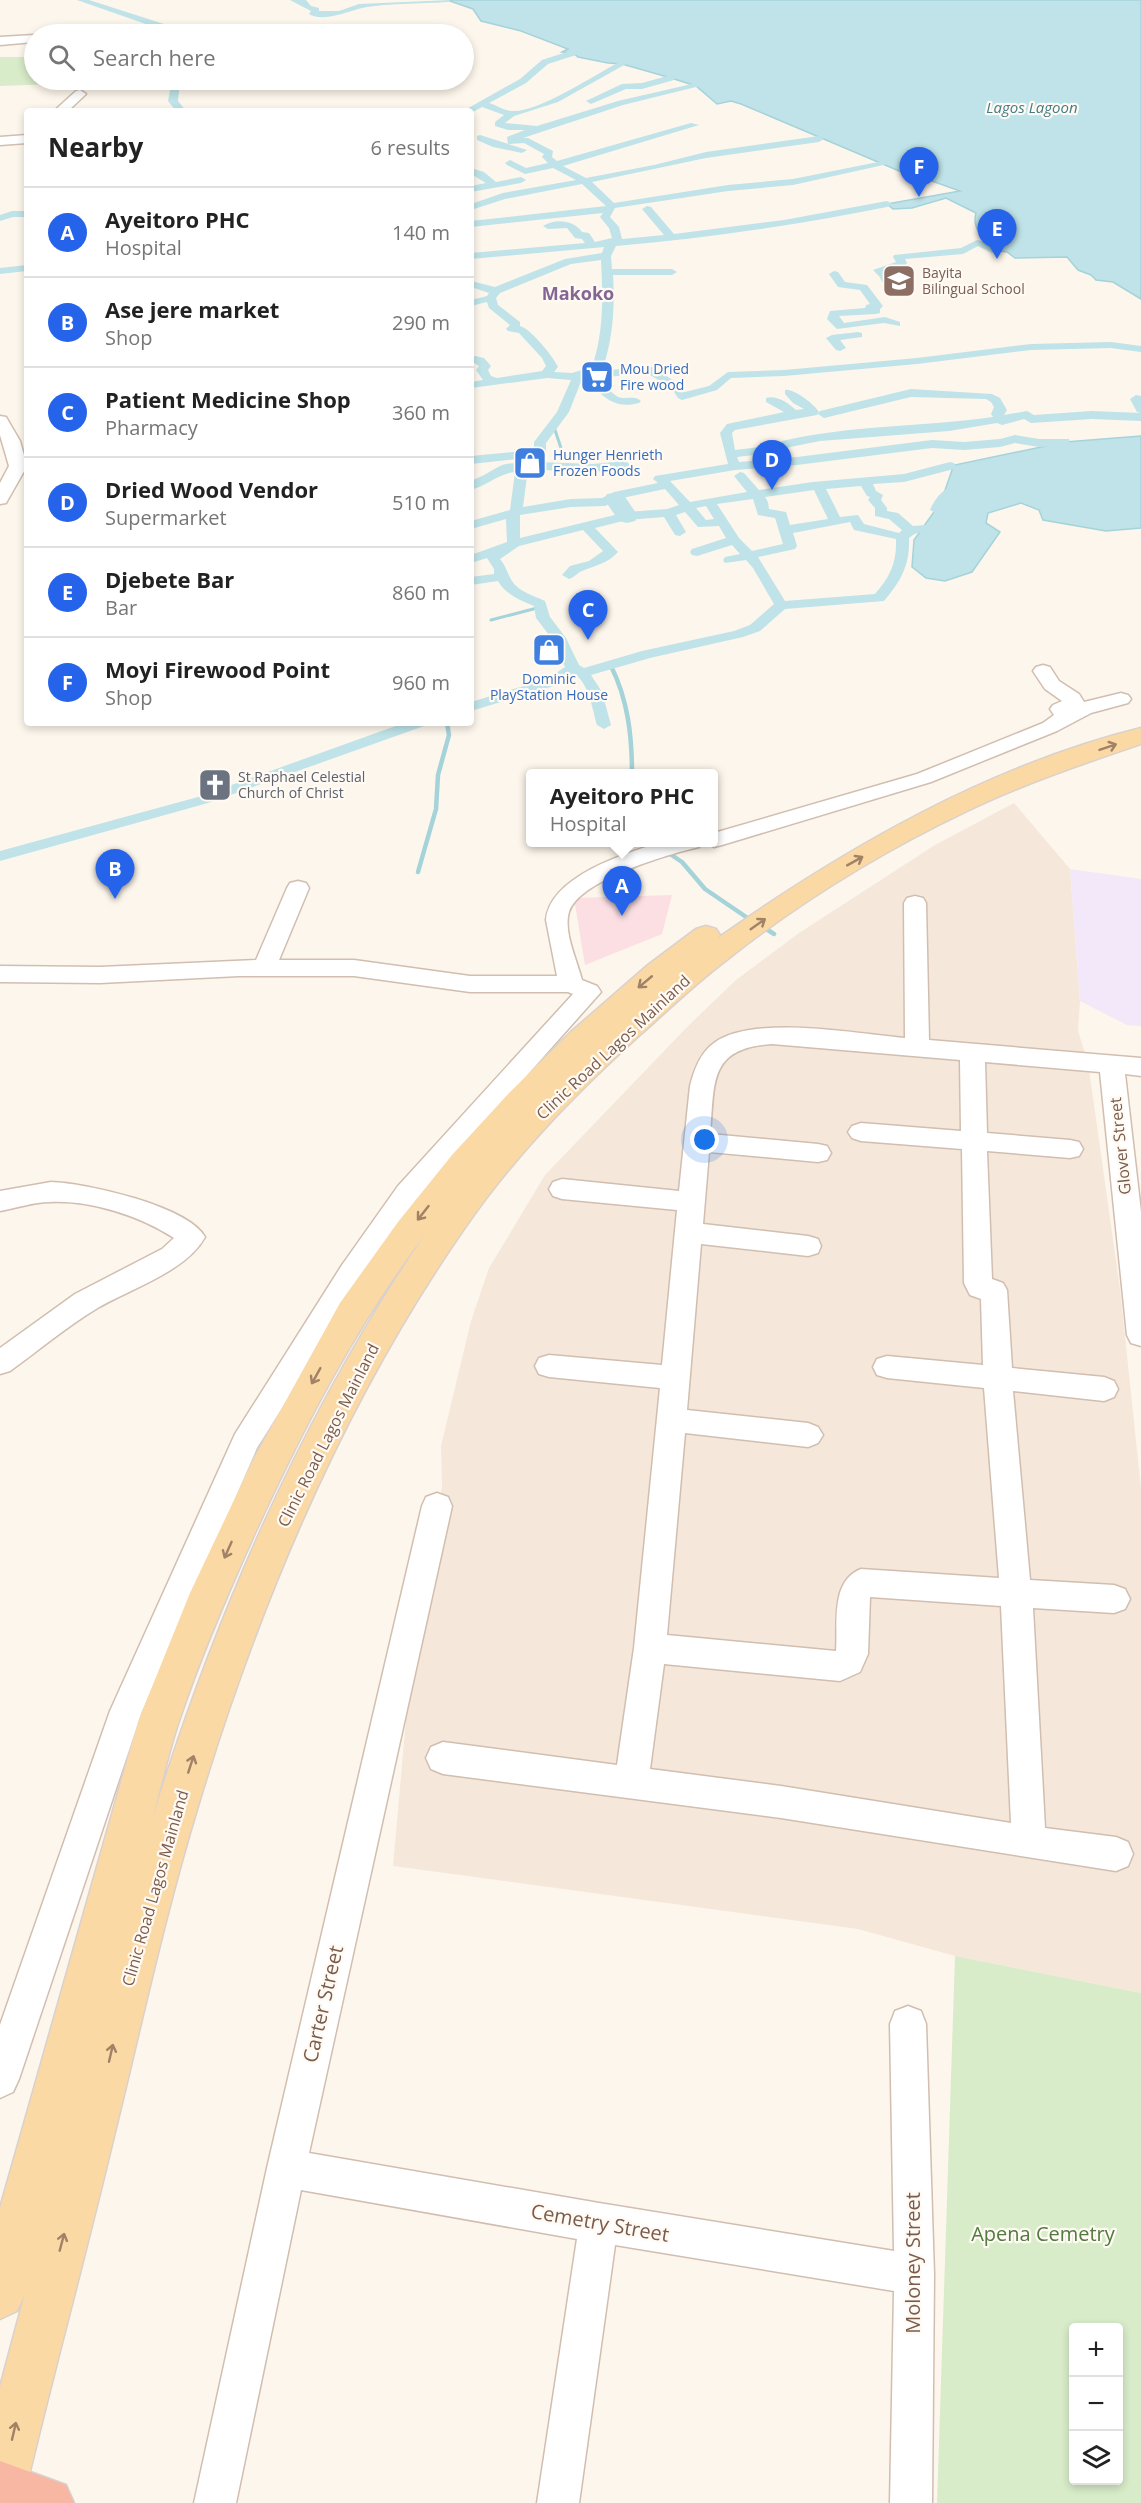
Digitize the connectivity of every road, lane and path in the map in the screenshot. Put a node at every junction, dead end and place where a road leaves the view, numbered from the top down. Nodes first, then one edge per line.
1 (24, 40) edge
2 (0, 41) edge
3 (80, 94) dead end
4 (64, 108) edge
5 (24, 140) edge
6 (0, 141) edge
7 (0, 422) edge
8 (0, 499) edge
9 (1043, 671) dead end
10 (1121, 699) dead end
11 (1065, 716) junction
12 (1141, 717) edge
13 (1141, 736) edge
14 (718, 839) edge
15 (672, 847) edge
16 (794, 886) junction
17 (298, 888) dead end
18 (915, 903) dead end
19 (701, 951) junction
20 (264, 968) junction
21 (0, 974) edge
22 (571, 984) junction
23 (917, 1048) junction
24 (972, 1053) junction
25 (1112, 1065) junction
26 (1141, 1067) edge
27 (861, 1132) dead end
28 (973, 1140) junction
29 (696, 1142) junction
30 (1070, 1149) dead end
31 (818, 1153) dead end
32 (562, 1189) dead end
33 (0, 1201) edge
34 (691, 1202) junction
35 (688, 1232) junction
36 (808, 1246) dead end
37 (1137, 1270) edge
38 (1141, 1335) edge
39 (0, 1363) edge
40 (549, 1366) dead end
41 (887, 1367) dead end
42 (675, 1378) junction
43 (998, 1378) junction
44 (1104, 1389) dead end
45 (671, 1420) junction
46 (808, 1435) dead end
47 (437, 1506) dead end
48 (1016, 1593) junction
49 (1114, 1599) dead end
50 (650, 1648) junction
51 (443, 1758) dead end
52 (631, 1782) junction
53 (1029, 1842) junction
54 (1116, 1854) dead end
55 (908, 2024) dead end
56 (0, 2079) edge
57 (286, 2168) junction
58 (599, 2223) junction
59 (915, 2274) junction
60 (0, 2294) edge
61 (0, 2487) edge
62 (48, 2503) edge
63 (215, 2503) edge
64 (558, 2503) edge
65 (911, 2503) edge

1 - 2 street
3 - 4 street
5 - 6 street
7 - 8 street
9 - 11 street
10 - 11 street
11 - 14 street
12 - 16 main road, Clinic Road Lagos Mainland
16 -> 13 main road, Clinic Road Lagos Mainland
15 - 22 street
16 - 19 main road, Clinic Road Lagos Mainland
17 - 20 street
18 - 23 street
19 -> 60 main road, Clinic Road Lagos Mainland
61 -> 19 main road, Clinic Road Lagos Mainland
20 - 21 street
20 - 22 street
22 - 56 street
23 - 24 street
23 - 29 street
24 - 25 street
24 - 28 street
25 - 26 street
25 - 37 street, Glover Street
27 - 28 street
28 - 30 street
28 - 43 street
29 - 31 street
29 - 34 street
32 - 34 street
33 - 39 street
34 - 35 street
35 - 36 street
35 - 42 street
37 - 38 street, Glover Street
40 - 42 street
41 - 43 street
42 - 45 street
43 - 44 street
43 - 48 street
45 - 46 street
45 - 50 street
47 - 57 street, Carter Street
48 - 49 street
48 - 50 street
48 - 53 street
50 - 52 street
51 - 52 street
52 - 53 street
53 - 54 street
55 - 59 street, Moloney Street
57 - 58 street, Cemetry Street
57 - 63 street, Carter Street
58 - 59 street, Cemetry Street
58 - 64 street
59 - 65 street, Moloney Street
61 - 62 highway

